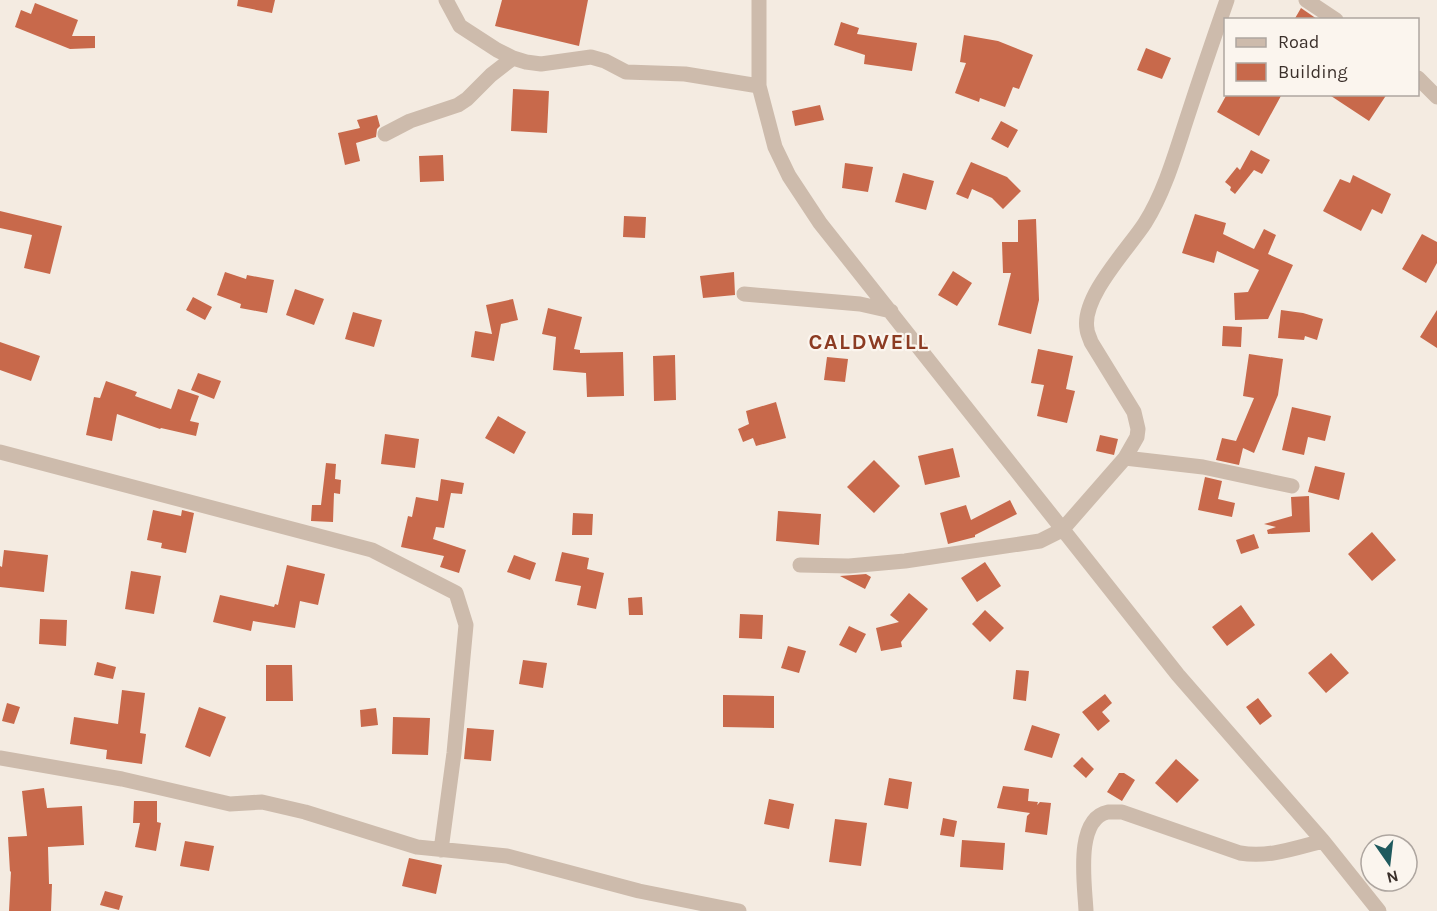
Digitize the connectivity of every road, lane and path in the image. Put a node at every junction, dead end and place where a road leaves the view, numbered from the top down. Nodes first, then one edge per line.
1 (446, 0) edge
2 (759, 0) edge
3 (1227, 0) edge
4 (1306, 0) edge
5 (1333, 18) edge
6 (513, 58) junction
7 (1419, 79) edge
8 (759, 86) junction
9 (1437, 97) edge
10 (385, 134) dead end
11 (744, 294) dead end
12 (891, 311) junction
13 (0, 452) edge
14 (1125, 458) junction
15 (1292, 486) dead end
16 (1062, 530) junction
17 (800, 565) dead end
18 (0, 758) edge
19 (1323, 841) junction
20 (441, 850) junction
21 (739, 911) edge
22 (1086, 911) edge
23 (1378, 911) edge

1 - 6 street
2 - 8 street
3 - 14 street
4 - 5 street
6 - 8 street
6 - 10 street
7 - 9 street
8 - 12 street
11 - 12 street
12 - 16 street
13 - 20 street
14 - 15 street
14 - 16 street
16 - 17 street
16 - 19 street
18 - 20 street
19 - 22 street
19 - 23 street
20 - 21 street

